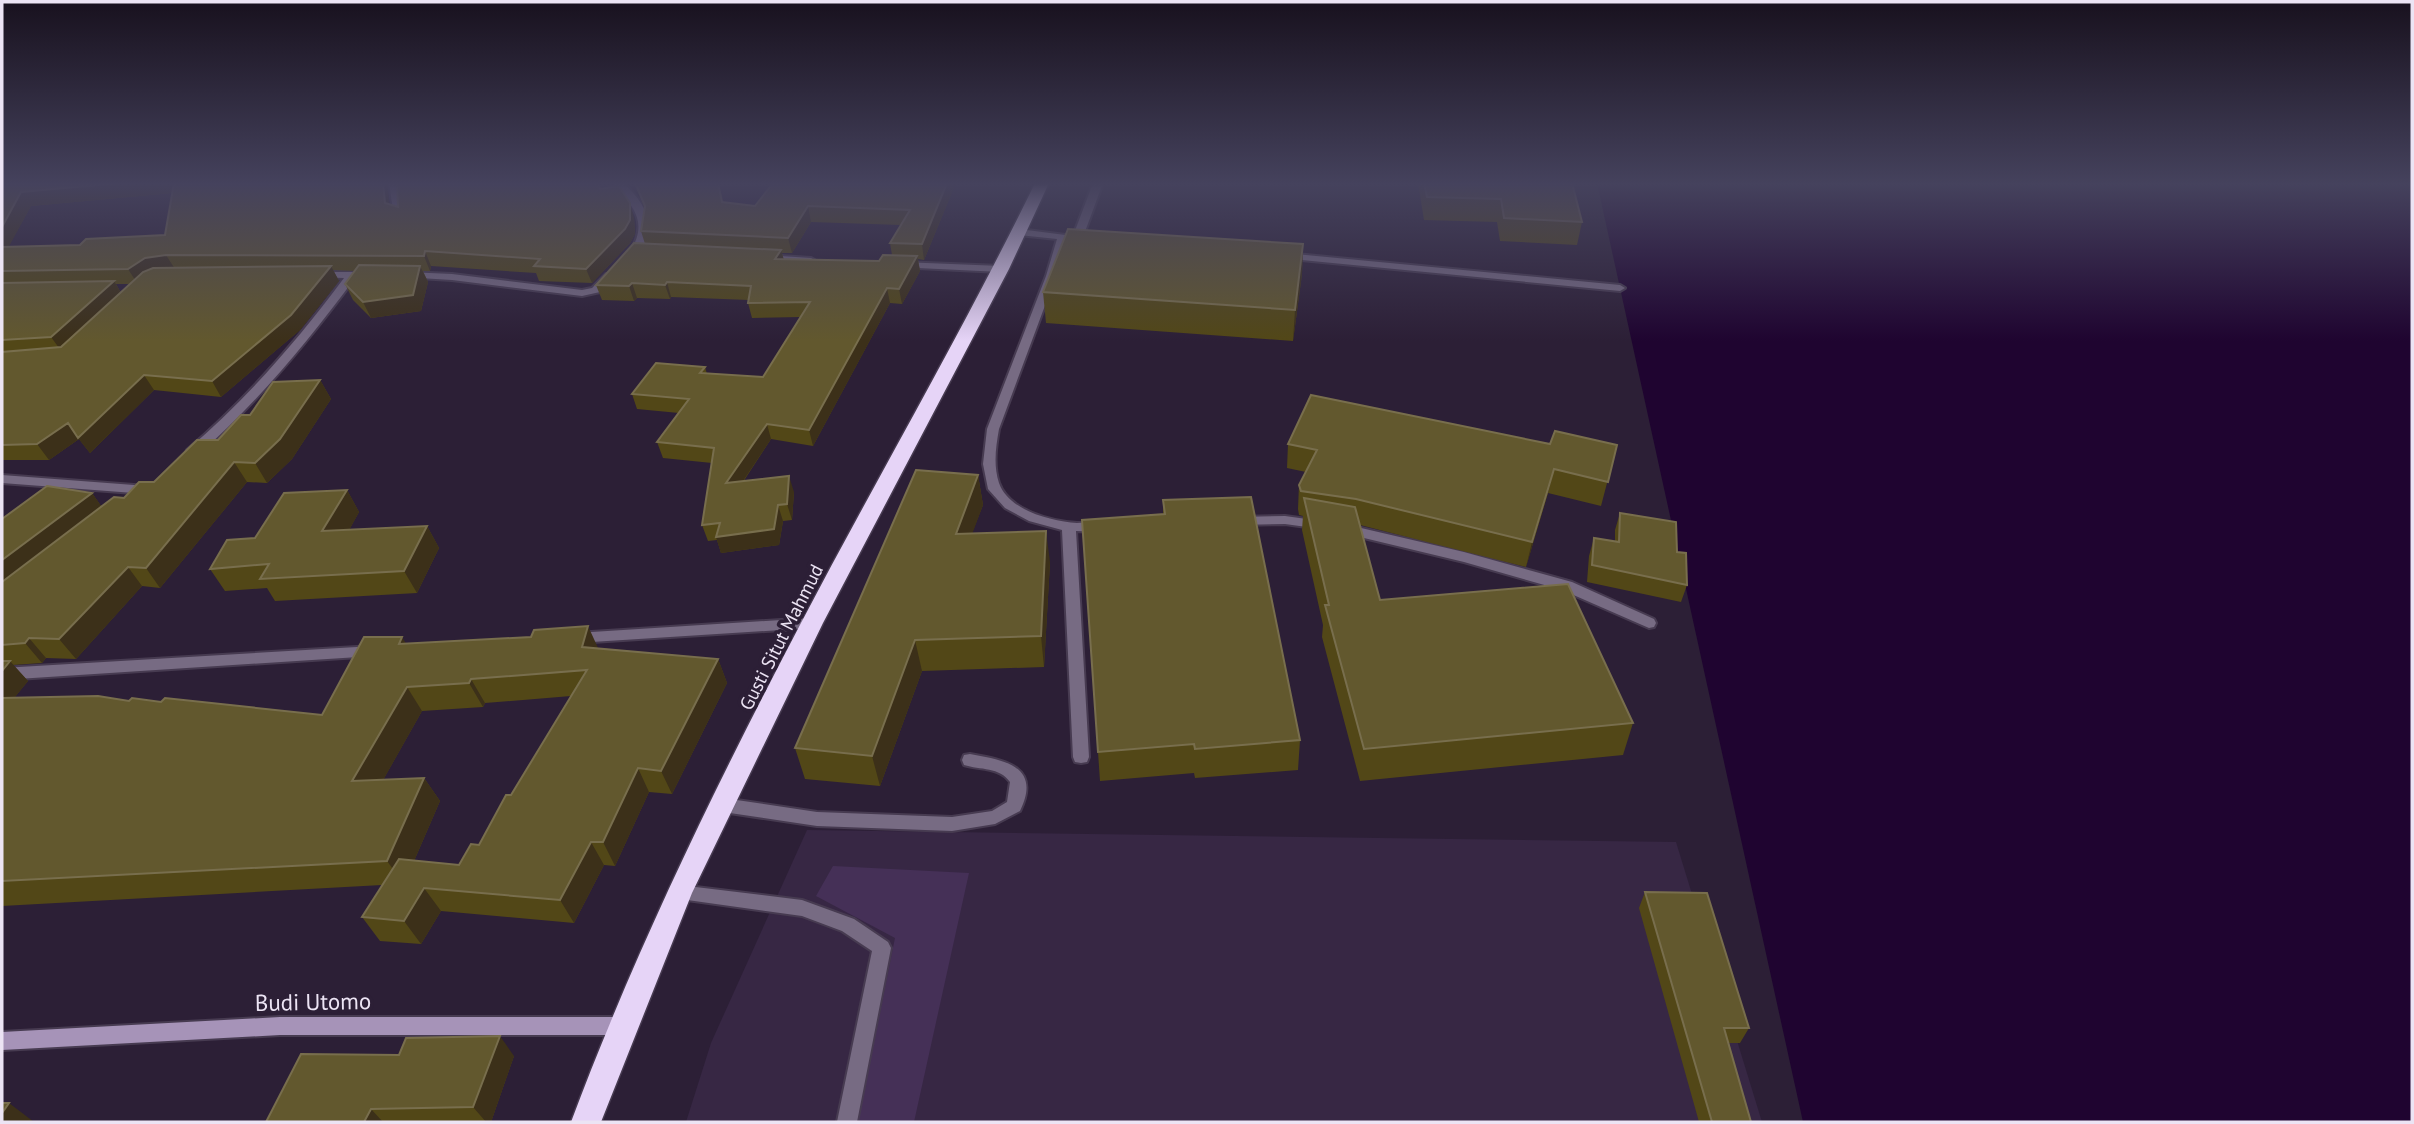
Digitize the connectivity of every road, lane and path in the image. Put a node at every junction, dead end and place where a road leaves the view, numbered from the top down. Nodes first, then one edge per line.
1 (644, 235) edge
2 (1017, 235) edge
3 (1056, 235) edge
4 (1062, 236) junction
5 (1078, 237) joint
6 (1091, 239) edge
7 (649, 253) edge
8 (1271, 255) edge
9 (757, 258) edge
10 (628, 260) junction
11 (825, 261) edge
12 (893, 264) edge
13 (1001, 269) junction
14 (310, 275) edge
15 (351, 276) junction
16 (1620, 288) dead end
17 (184, 460) edge
18 (2, 479) edge
19 (125, 507) edge
20 (1219, 522) edge
21 (1069, 526) junction
22 (1110, 526) edge
23 (812, 623) junction
24 (1649, 623) dead end
25 (561, 639) edge
26 (393, 650) edge
27 (2, 674) edge
28 (1081, 757) dead end
29 (970, 760) dead end
30 (723, 805) junction
31 (679, 893) junction
32 (625, 1026) junction
33 (2, 1041) edge
34 (586, 1122) edge
35 (847, 1122) edge

1 - 10 street
2 - 13 highway, Gusti Situt Mahmud
3 - 4 street
4 - 5 street
4 - 21 street
5 - 6 street
7 - 10 street
8 - 16 street
9 - 11 street
10 - 15 street
12 - 13 street
13 - 23 highway, Gusti Situt Mahmud
14 - 15 street
15 - 17 street
18 - 19 street
20 - 24 street
21 - 22 street
21 - 28 street
23 - 25 street
23 - 30 highway, Gusti Situt Mahmud
26 - 27 street
29 - 30 street
30 - 31 highway, Gusti Situt Mahmud
31 - 32 highway, Gusti Situt Mahmud
31 - 35 street
32 - 33 street, Budi Utomo
32 - 34 highway, Gusti Situt Mahmud

